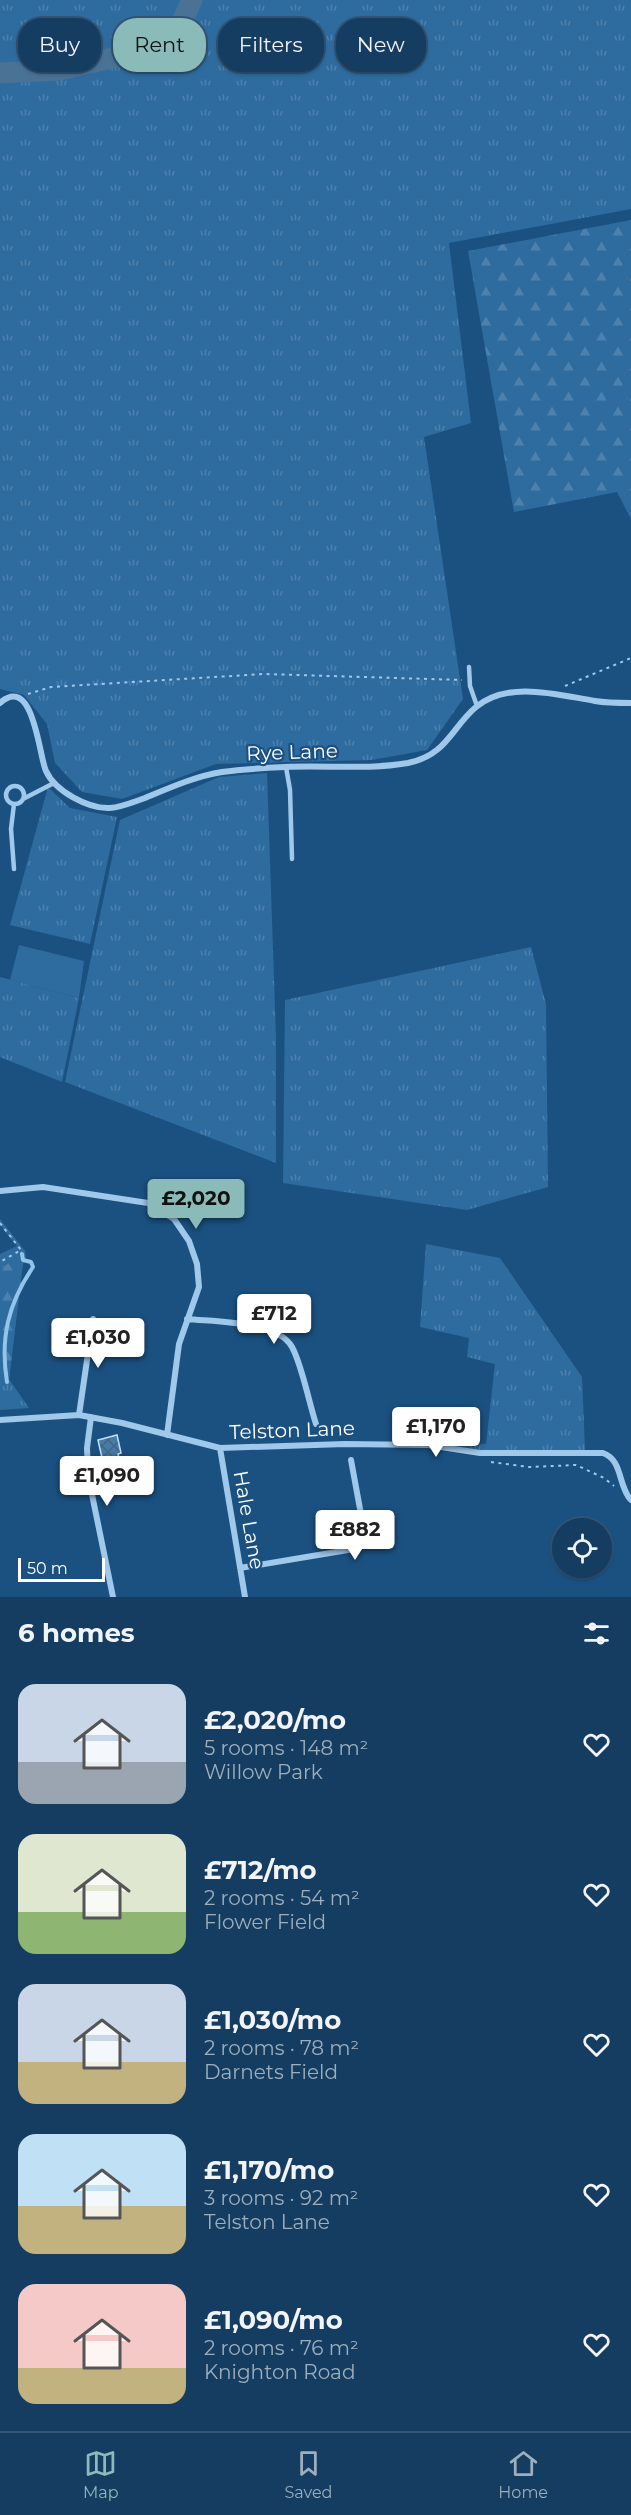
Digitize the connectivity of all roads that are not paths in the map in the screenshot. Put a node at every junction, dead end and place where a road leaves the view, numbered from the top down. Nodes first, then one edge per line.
1 (469, 667) dead end
2 (0, 703) edge
3 (631, 704) edge
4 (477, 706) junction
5 (286, 766) junction
6 (54, 783) junction
7 (23, 799) junction
8 (14, 804) junction
9 (292, 859) dead end
10 (14, 869) dead end
11 (0, 1191) edge
12 (93, 1319) dead end
13 (187, 1319) junction
14 (79, 1415) junction
15 (91, 1417) junction
16 (0, 1420) edge
17 (316, 1424) dead end
18 (167, 1435) junction
19 (220, 1448) junction
20 (351, 1460) dead end
21 (631, 1500) edge
22 (240, 1568) junction
23 (113, 1597) edge
24 (245, 1597) edge

1 - 4 lane
2 - 6 street
3 - 4 street, Rye Lane
4 - 5 street, Rye Lane
5 - 6 street, Rye Lane
5 - 9 lane
6 - 7 lane
7 - 8 lane
7 - 8 lane
8 - 10 lane
11 - 13 street
12 - 14 street
13 - 17 street
13 - 18 street
14 - 15 street, Telston Lane
14 - 16 street, Telston Lane
15 - 18 street, Telston Lane
15 - 23 street
18 - 19 street, Telston Lane
19 - 21 street, Telston Lane
19 - 22 street, Hale Lane
20 - 22 street
22 - 24 street, Hale Lane

